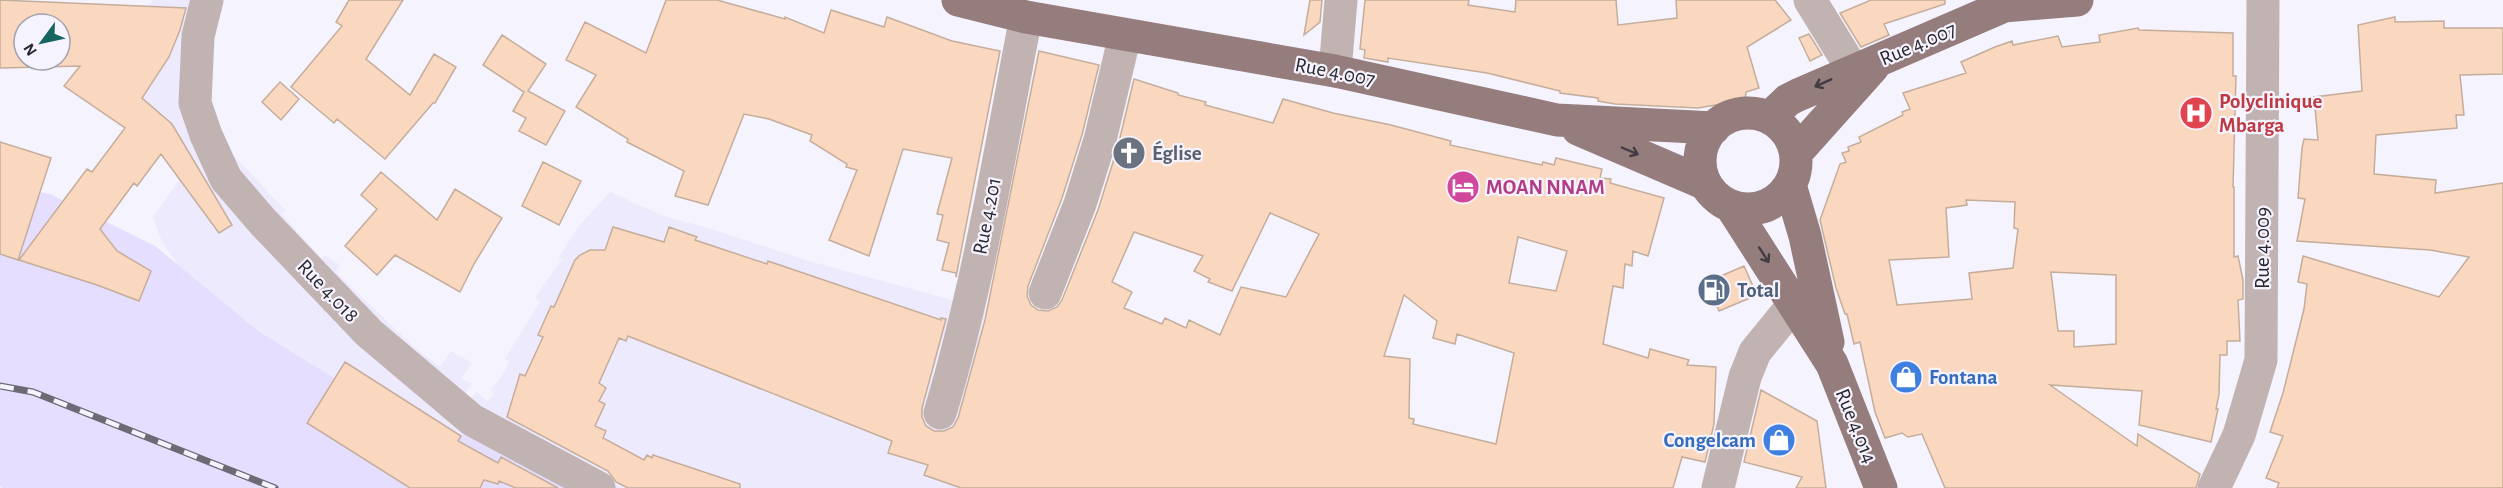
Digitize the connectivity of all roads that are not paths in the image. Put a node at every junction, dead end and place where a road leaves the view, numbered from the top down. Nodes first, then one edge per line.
1 (207, 0) edge
2 (958, 0) edge
3 (1341, 0) edge
4 (1810, 0) edge
5 (2077, 0) edge
6 (2263, 0) edge
7 (2004, 3) edge
8 (1026, 17) junction
9 (1125, 34) junction
10 (1865, 66) junction
11 (1335, 71) junction
12 (1769, 118) junction
13 (1557, 120) junction
14 (1714, 128) junction
15 (1796, 153) junction
16 (1706, 184) junction
17 (1790, 185) junction
18 (1731, 207) junction
19 (1045, 293) dead end
20 (1795, 303) junction
21 (1832, 364) junction
22 (940, 413) dead end
23 (599, 488) edge
24 (1718, 488) edge
25 (1881, 488) edge
26 (2214, 488) edge

1 - 23 street, Rue 4.018
2 - 8 main road, Rue 4.007
3 - 11 street
4 - 10 street
5 - 7 main road, Rue 4.007
6 - 26 street, Rue 4.009
7 - 10 main road, Rue 4.007
8 - 9 main road, Rue 4.007
8 - 22 street, Rue 4.201
9 - 11 main road, Rue 4.007
9 - 19 street
10 -> 12 main road, Rue 4.007
10 - 15 main road
11 - 13 main road, Rue 4.007
12 - 14 main road
12 - 15 main road
13 - 14 main road, Rue 4.007
13 -> 16 main road
14 - 16 main road
15 - 17 main road
16 - 18 main road
17 - 18 main road
17 - 21 main road
18 -> 20 main road
20 - 21 main road
20 - 24 street
21 - 25 main road, Rue 4.014

